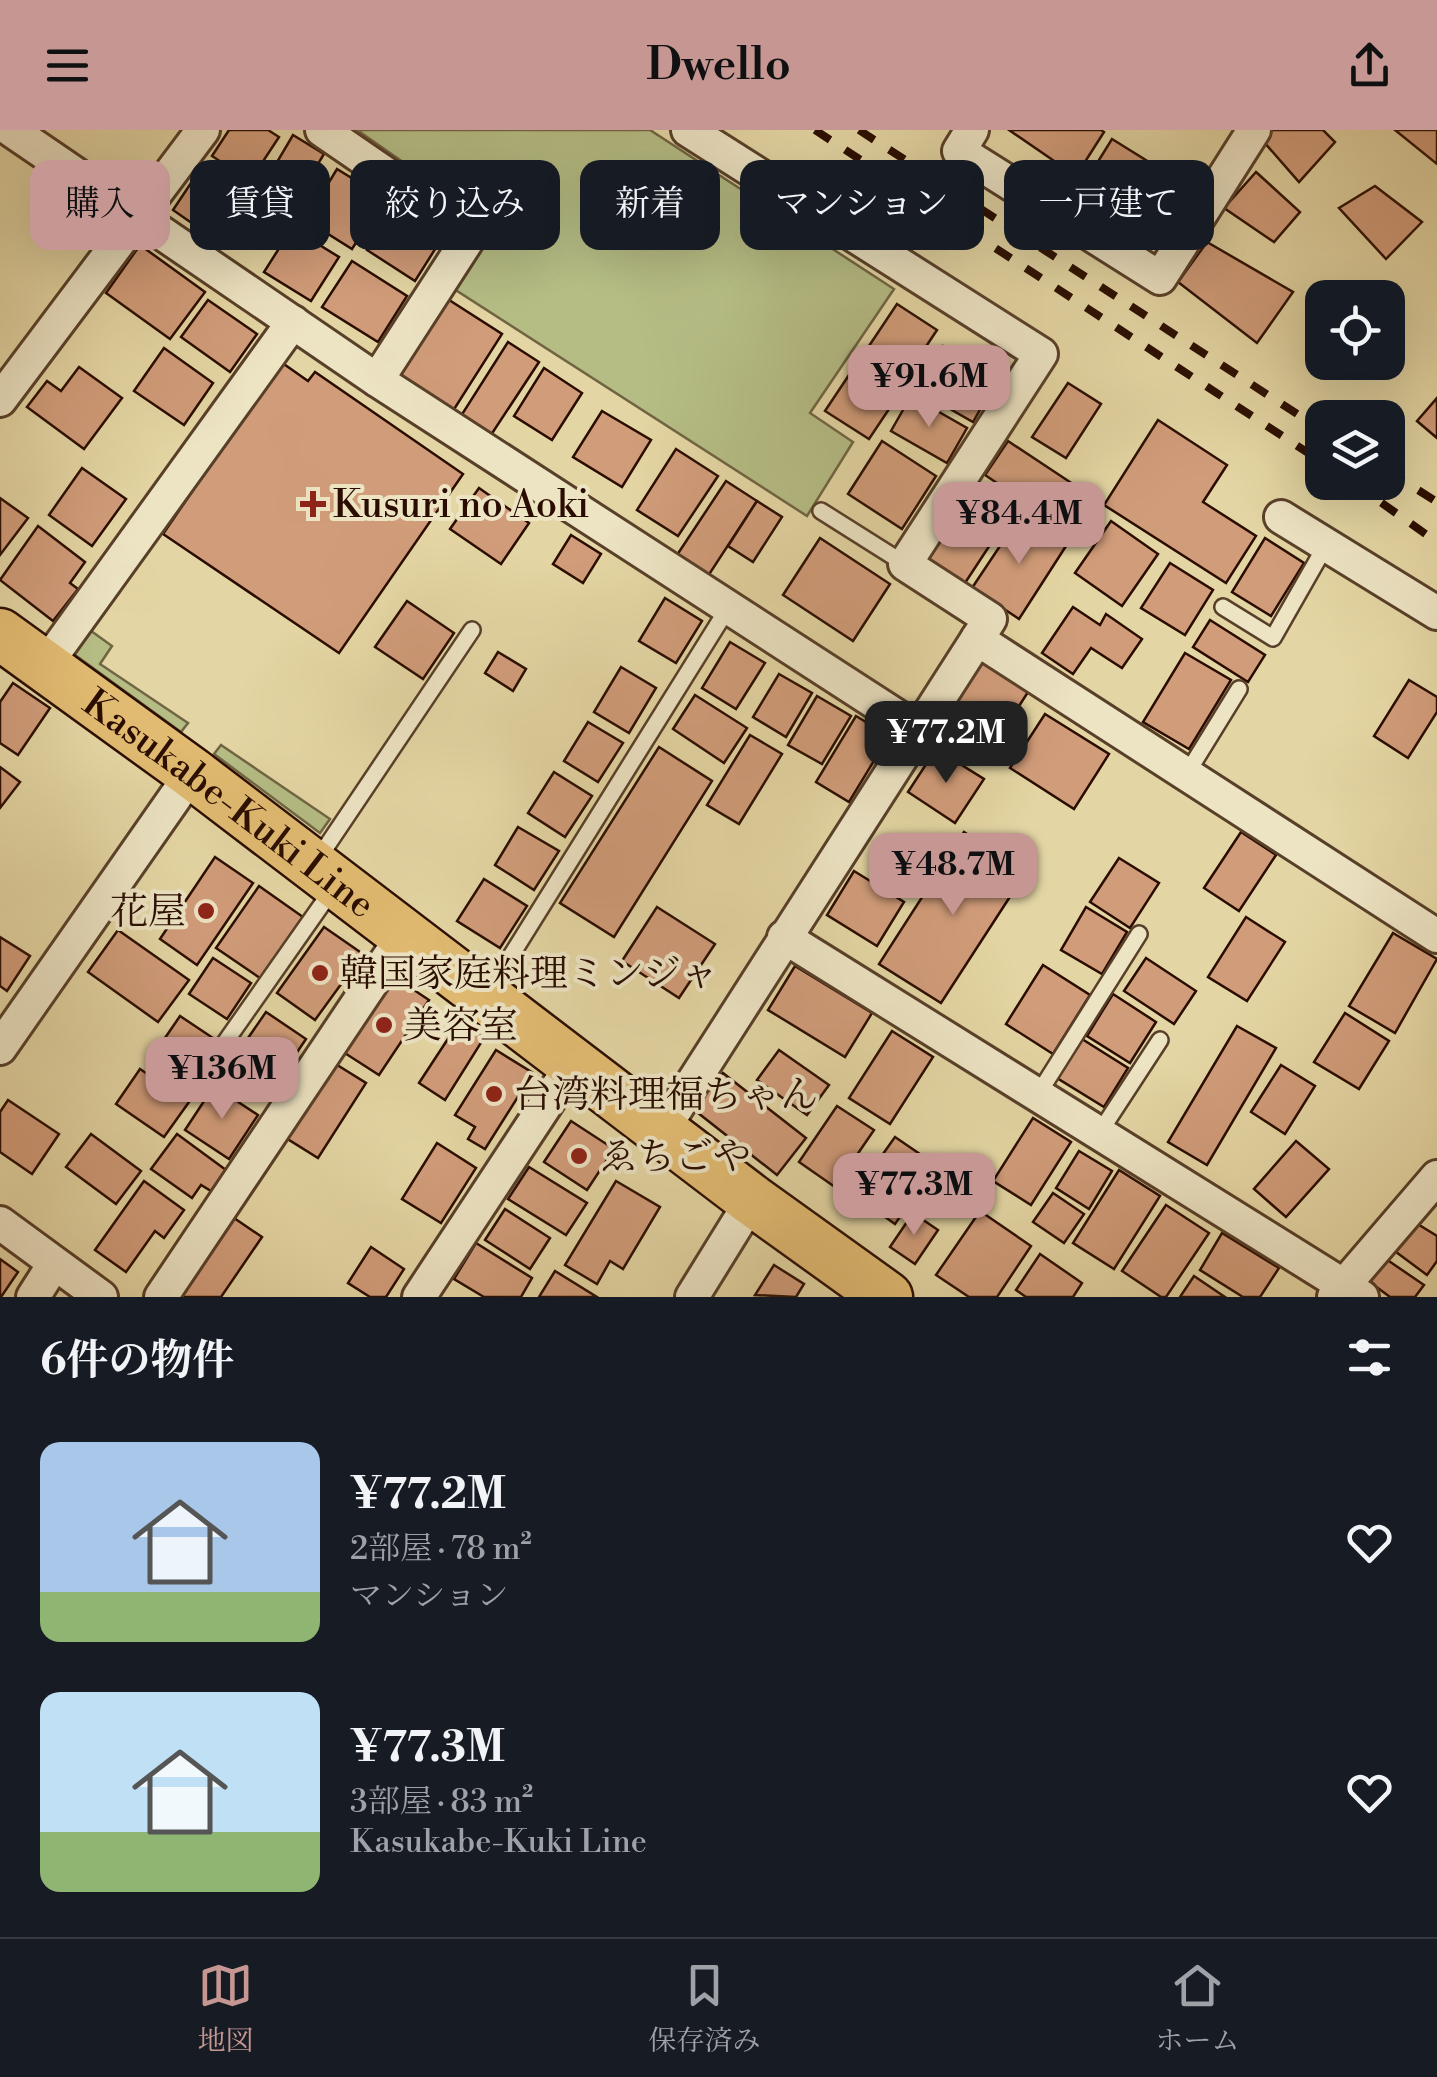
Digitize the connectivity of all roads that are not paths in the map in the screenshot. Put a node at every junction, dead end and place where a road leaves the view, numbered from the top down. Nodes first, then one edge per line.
1 (11, 130) edge
2 (203, 130) edge
3 (322, 130) edge
4 (688, 130) edge
5 (972, 130) edge
6 (1254, 130) edge
7 (55, 160) edge
8 (170, 174) edge
9 (170, 238) edge
10 (110, 250) edge
11 (294, 322) junction
12 (6, 378) edge
13 (378, 380) junction
14 (821, 511) dead end
15 (1281, 517) dead end
16 (1326, 544) junction
17 (906, 564) junction
18 (728, 608) junction
19 (1224, 608) dead end
20 (1437, 613) edge
21 (472, 630) dead end
22 (0, 634) edge
23 (977, 639) junction
24 (44, 666) junction
25 (1239, 690) dead end
26 (918, 730) junction
27 (192, 773) junction
28 (1186, 774) junction
29 (325, 875) junction
30 (405, 934) junction
31 (1139, 934) dead end
32 (1437, 936) edge
33 (784, 937) junction
34 (486, 996) junction
35 (1160, 1040) dead end
36 (0, 1048) edge
37 (574, 1062) junction
38 (205, 1071) dead end
39 (1037, 1096) junction
40 (663, 1129) junction
41 (1098, 1135) junction
42 (1437, 1177) edge
43 (752, 1200) junction
44 (0, 1223) edge
45 (54, 1264) junction
46 (1347, 1293) edge
47 (33, 1297) edge
48 (101, 1297) edge
49 (161, 1297) edge
50 (419, 1297) edge
51 (692, 1297) edge
52 (887, 1297) edge

1 - 7 street
2 - 8 street
3 - 13 street
4 - 17 street
5 - 6 street
9 - 11 street
10 - 12 street
11 - 13 street
11 - 24 street
13 - 18 street
14 - 17 lane
15 - 16 street
16 - 19 lane
16 - 20 street
17 - 23 street
18 - 26 street
18 - 34 lane
21 - 29 lane
22 - 24 main road, Kasukabe-Kuki Line
23 - 26 street
23 - 28 street
24 - 27 main road, Kasukabe-Kuki Line
25 - 28 lane
26 - 33 street
27 - 29 main road, Kasukabe-Kuki Line
27 - 36 street
28 - 32 street
29 - 30 main road, Kasukabe-Kuki Line
29 - 38 lane
30 - 34 main road, Kasukabe-Kuki Line
30 - 49 street
31 - 39 lane
33 - 39 street
33 - 40 street
34 - 37 main road, Kasukabe-Kuki Line
35 - 41 lane
37 - 40 main road, Kasukabe-Kuki Line
37 - 50 street
39 - 41 street
40 - 43 main road, Kasukabe-Kuki Line
41 - 46 street
42 - 46 street
43 - 51 street
43 - 52 main road, Kasukabe-Kuki Line
44 - 45 street
45 - 47 street
45 - 48 street

